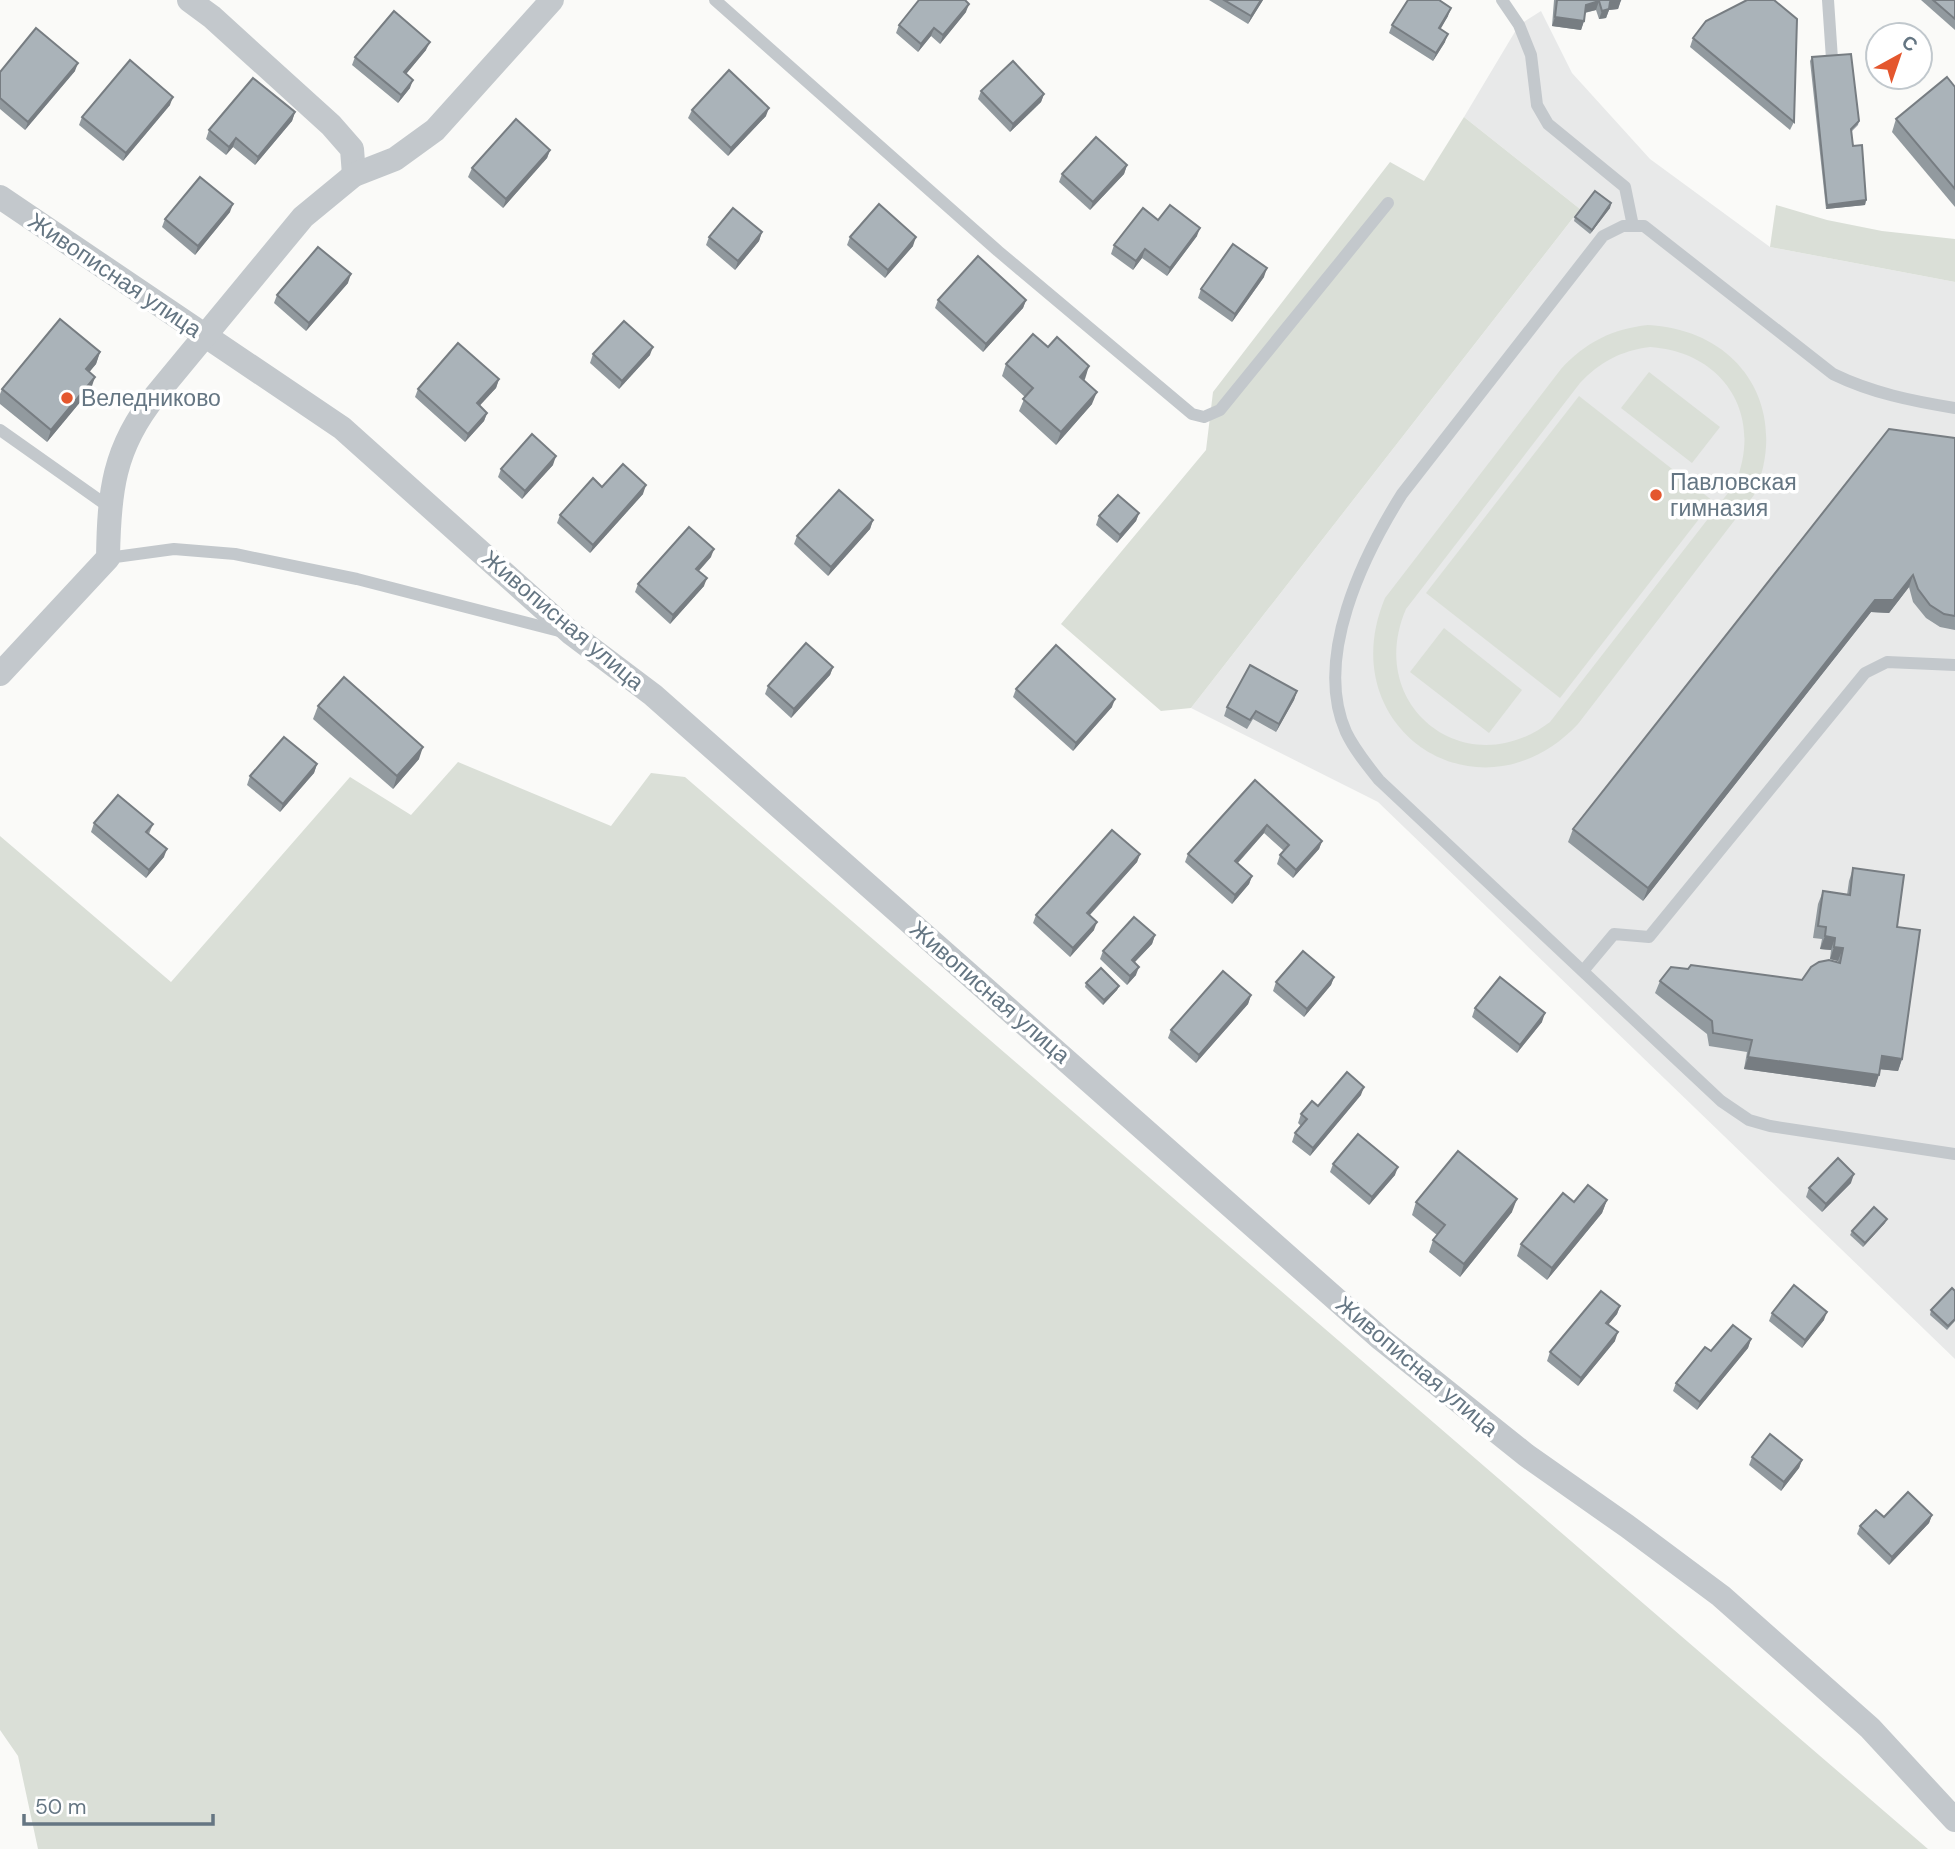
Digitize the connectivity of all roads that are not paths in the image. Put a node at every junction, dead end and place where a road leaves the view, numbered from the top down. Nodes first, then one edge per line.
1 (189, 0) edge
2 (552, 0) edge
3 (715, 0) edge
4 (1502, 0) edge
5 (1828, 0) edge
6 (1832, 59) edge
7 (354, 175) junction
8 (0, 197) edge
9 (1388, 203) dead end
10 (1633, 226) junction
11 (205, 335) junction
12 (1955, 408) edge
13 (0, 430) edge
14 (108, 507) junction
15 (108, 558) junction
16 (572, 634) junction
17 (1955, 665) edge
18 (0, 674) edge
19 (1583, 971) junction
20 (1955, 1154) edge
21 (1955, 1819) edge

1 - 7 street
2 - 7 street
3 - 9 lane
4 - 10 lane
5 - 6 lane
7 - 11 street
8 - 11 street, Живописная улица
10 - 12 lane
10 - 19 lane
11 - 14 street
11 - 16 street, Живописная улица
13 - 14 lane
14 - 15 street
15 - 16 lane
15 - 18 street
16 - 21 street, Живописная улица
17 - 19 lane
19 - 20 lane

